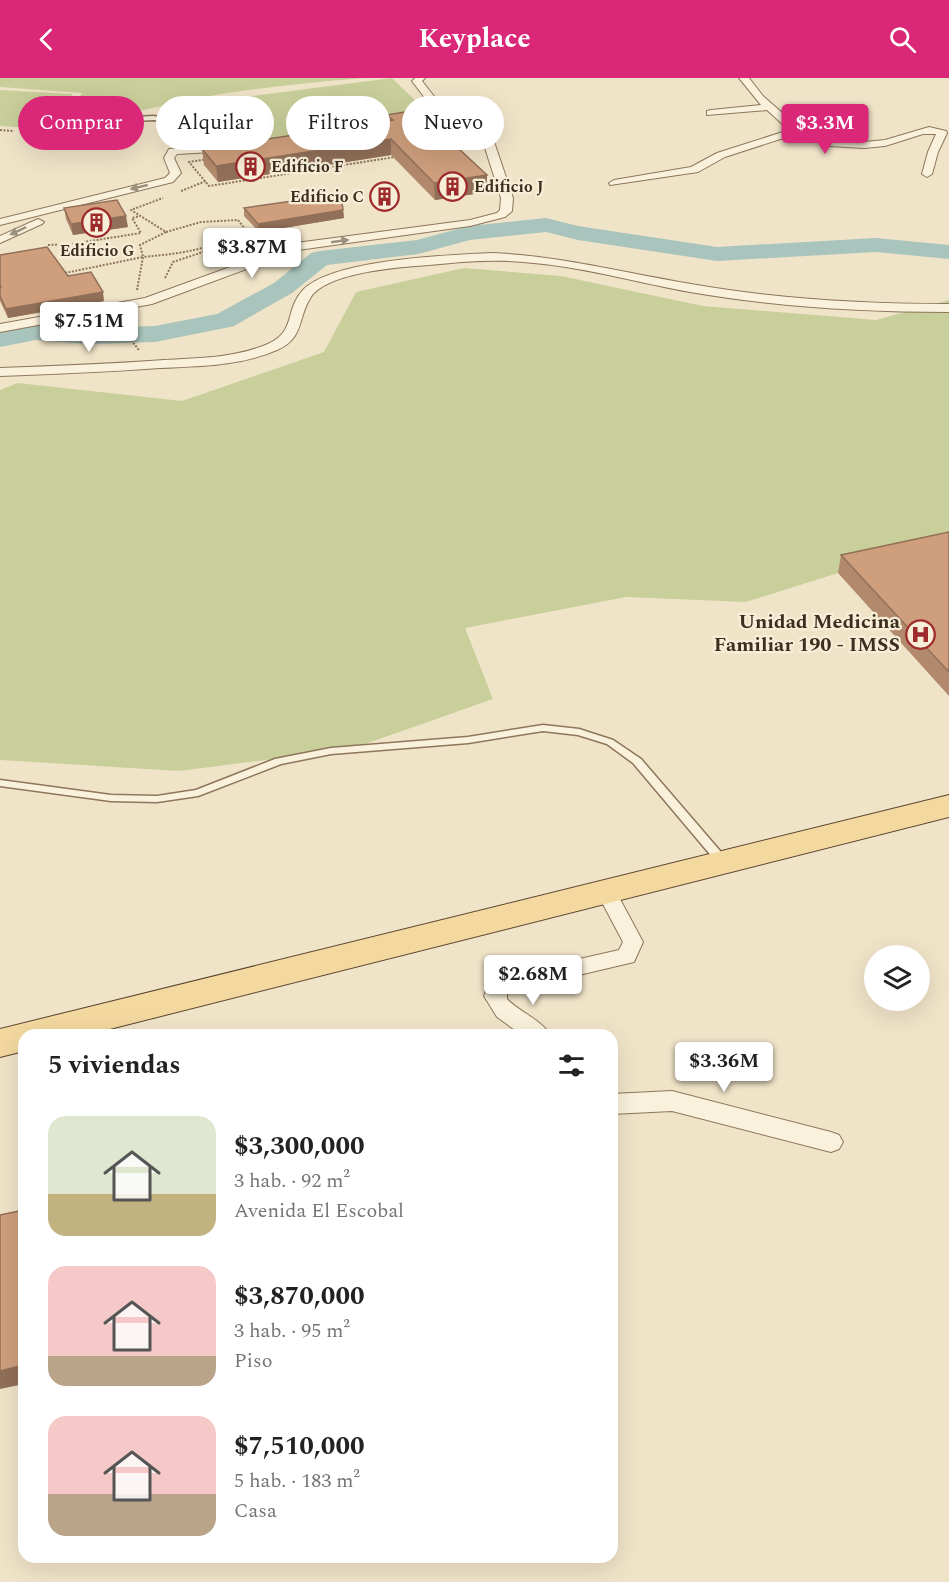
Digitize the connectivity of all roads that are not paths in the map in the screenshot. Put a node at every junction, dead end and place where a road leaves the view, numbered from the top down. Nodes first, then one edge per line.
1 (420, 78) edge
2 (744, 78) edge
3 (429, 96) edge
4 (768, 107) junction
5 (711, 113) dead end
6 (796, 131) junction
7 (179, 150) edge
8 (492, 150) edge
9 (927, 174) dead end
10 (615, 183) dead end
11 (74, 203) junction
12 (0, 222) edge
13 (0, 240) edge
14 (949, 308) edge
15 (42, 320) junction
16 (123, 322) road end
17 (0, 328) edge
18 (0, 372) edge
19 (0, 783) edge
20 (949, 806) edge
21 (723, 862) junction
22 (606, 891) junction
23 (54, 1029) edge
24 (530, 1029) edge
25 (18, 1038) edge
26 (0, 1043) edge
27 (618, 1104) edge
28 (831, 1142) dead end

1 - 3 street
2 - 4 street
4 - 5 street
4 - 6 street
6 - 9 street
6 - 10 street
7 -> 11 street
15 -> 8 street
11 - 12 street
11 -> 13 street
14 - 18 street
15 - 16 street
15 - 17 street
19 - 21 lane
20 - 21 main road
21 - 22 main road
22 - 23 main road
22 - 24 street
25 - 26 main road
27 - 28 street

